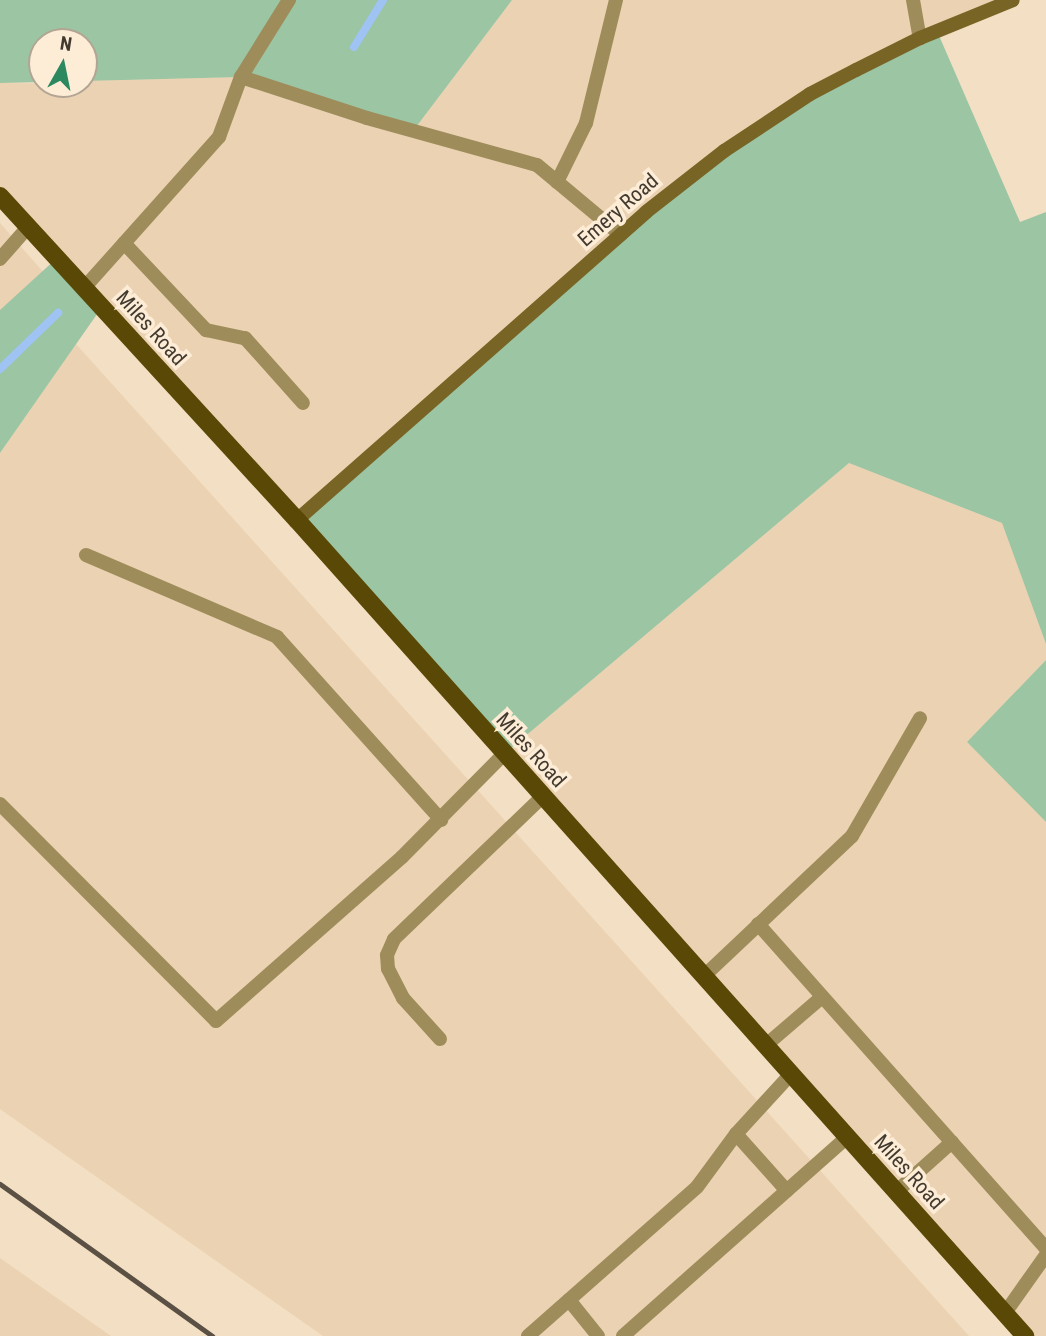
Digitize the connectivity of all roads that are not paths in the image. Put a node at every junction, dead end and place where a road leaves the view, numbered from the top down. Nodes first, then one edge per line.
1 (289, 0) edge
2 (616, 0) edge
3 (913, 0) edge
4 (1013, 0) edge
5 (920, 38) junction
6 (241, 77) junction
7 (557, 182) junction
8 (0, 196) edge
9 (29, 227) junction
10 (621, 235) junction
11 (124, 243) junction
12 (0, 259) edge
13 (84, 288) junction
14 (303, 403) dead end
15 (297, 520) junction
16 (86, 555) dead end
17 (920, 718) dead end
18 (504, 754) junction
19 (542, 797) junction
20 (0, 804) edge
21 (441, 820) junction
22 (758, 924) junction
23 (703, 977) junction
24 (822, 996) junction
25 (440, 1039) dead end
26 (765, 1046) junction
27 (790, 1075) junction
28 (736, 1134) junction
29 (846, 1138) junction
30 (952, 1142) junction
31 (787, 1191) junction
32 (896, 1192) junction
33 (1046, 1248) edge
34 (1046, 1255) edge
35 (569, 1300) junction
36 (1005, 1313) junction
37 (528, 1336) edge
38 (598, 1336) edge
39 (623, 1336) edge
40 (1026, 1336) edge

1 - 6 lane
2 - 7 lane
3 - 5 lane
4 - 5 street, Emery Road
5 - 10 street, Emery Road
6 - 7 lane
6 - 11 lane
7 - 10 lane
8 - 9 main road, Miles Road
9 - 12 lane
9 - 13 main road, Miles Road
10 - 15 street, Emery Road
11 - 13 lane
11 - 14 lane
13 - 15 main road, Miles Road
15 - 18 main road, Miles Road
16 - 21 lane
17 - 22 lane
18 - 19 main road, Miles Road
18 - 21 lane
19 - 23 main road, Miles Road
19 - 25 lane
20 - 21 lane
22 - 23 lane
22 - 24 lane
23 - 26 main road, Miles Road
24 - 26 lane
24 - 30 lane
26 - 27 main road, Miles Road
27 - 28 lane
27 - 29 main road, Miles Road
28 - 31 lane
28 - 35 lane
29 - 31 lane
29 - 32 main road, Miles Road
30 - 32 lane
30 - 33 lane
31 - 39 lane
32 - 36 main road, Miles Road
34 - 36 lane
35 - 37 lane
35 - 38 lane
36 - 40 main road, Miles Road

